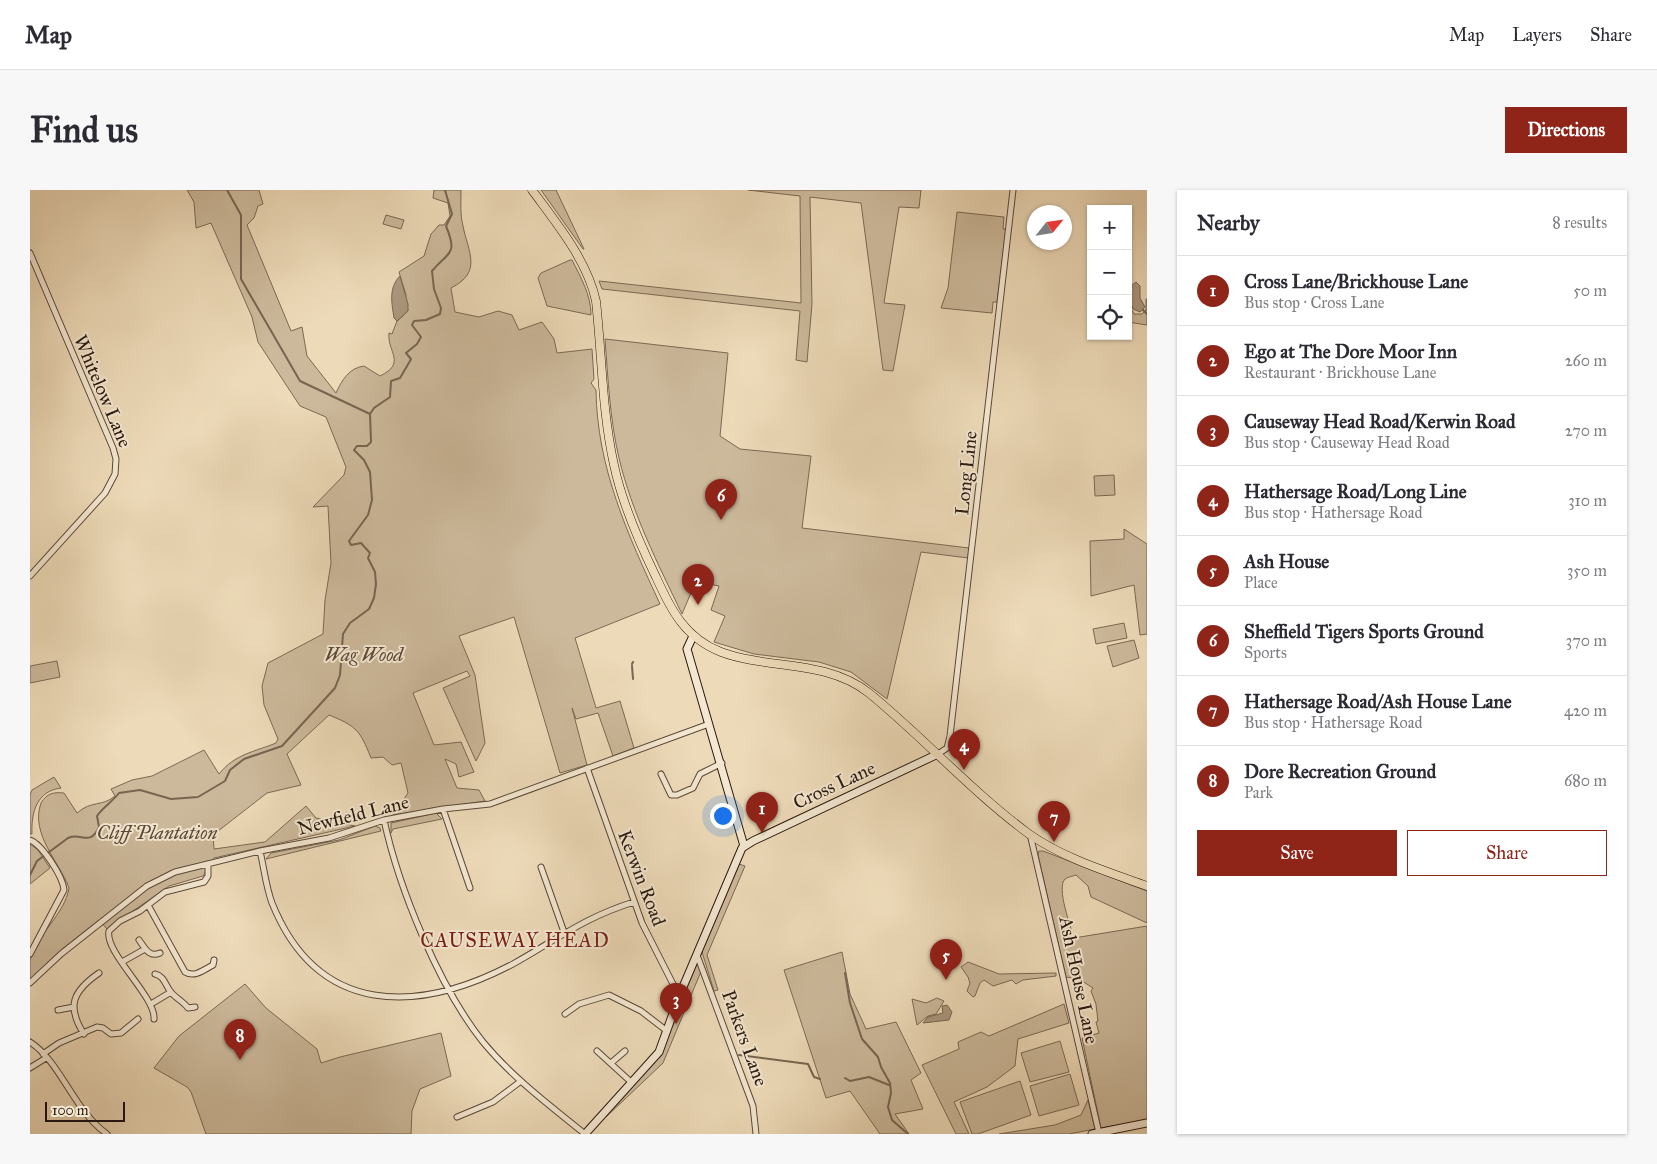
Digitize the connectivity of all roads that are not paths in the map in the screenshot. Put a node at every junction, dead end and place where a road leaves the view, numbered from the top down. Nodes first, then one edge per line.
1 (532, 190) edge
2 (1013, 190) edge
3 (30, 252) edge
4 (30, 576) edge
5 (692, 636) junction
6 (709, 724) junction
7 (938, 754) junction
8 (722, 763) junction
9 (588, 768) junction
10 (661, 774) dead end
11 (443, 809) junction
12 (384, 820) junction
13 (1030, 834) junction
14 (30, 840) edge
15 (744, 846) junction
16 (260, 851) junction
17 (208, 864) junction
18 (541, 867) dead end
19 (1147, 886) edge
20 (470, 888) dead end
21 (634, 902) junction
22 (148, 906) junction
23 (564, 932) junction
24 (139, 940) dead end
25 (145, 949) junction
26 (160, 952) dead end
27 (30, 954) edge
28 (697, 955) junction
29 (122, 962) junction
30 (215, 965) dead end
31 (86, 973) dead end
32 (98, 973) dead end
33 (155, 974) dead end
34 (90, 978) junction
35 (30, 984) edge
36 (450, 990) junction
37 (171, 992) junction
38 (680, 994) junction
39 (150, 1004) junction
40 (74, 1007) junction
41 (195, 1007) dead end
42 (58, 1010) dead end
43 (565, 1014) dead end
44 (154, 1018) dead end
45 (138, 1019) dead end
46 (667, 1031) junction
47 (84, 1034) junction
48 (30, 1042) edge
49 (597, 1051) dead end
50 (624, 1051) dead end
51 (45, 1056) junction
52 (611, 1063) junction
53 (30, 1068) edge
54 (521, 1082) junction
55 (631, 1082) junction
56 (457, 1117) dead end
57 (1147, 1123) edge
58 (104, 1133) edge
59 (1096, 1133) edge
60 (585, 1134) edge
61 (756, 1134) edge

1 - 5 main road
2 - 7 street, Long Line
3 - 4 street, Whitelow Lane
5 - 6 street
5 - 7 main road
6 - 8 street
6 - 9 street, Newfield Lane
7 - 13 main road
7 - 15 street, Cross Lane
8 - 10 street
8 - 15 street
9 - 11 street, Newfield Lane
9 - 21 street, Kerwin Road
11 - 12 street, Newfield Lane
11 - 20 street
12 - 16 street, Newfield Lane
12 - 36 street
13 - 19 main road
13 - 59 street, Ash House Lane
14 - 27 street
15 - 28 street
16 - 17 street, Newfield Lane
16 - 36 street
17 - 22 street
17 - 35 street, Newfield Lane
18 - 23 street
21 - 23 street
21 - 38 street, Kerwin Road
22 - 29 street
22 - 30 street
23 - 36 street
24 - 25 street
25 - 26 street
25 - 29 street
28 - 38 street
28 - 61 street, Parkers Lane
29 - 39 street
31 - 34 street
32 - 34 street
33 - 37 street
34 - 40 street
36 - 54 street
37 - 39 street
37 - 41 street
38 - 46 street
39 - 44 street
40 - 42 street
40 - 47 street
43 - 46 street
45 - 47 street
46 - 55 street
47 - 51 street
48 - 51 street
49 - 52 street
50 - 52 street
51 - 53 street
51 - 58 street
52 - 55 street
54 - 56 street
54 - 60 street
55 - 60 street
57 - 59 street

